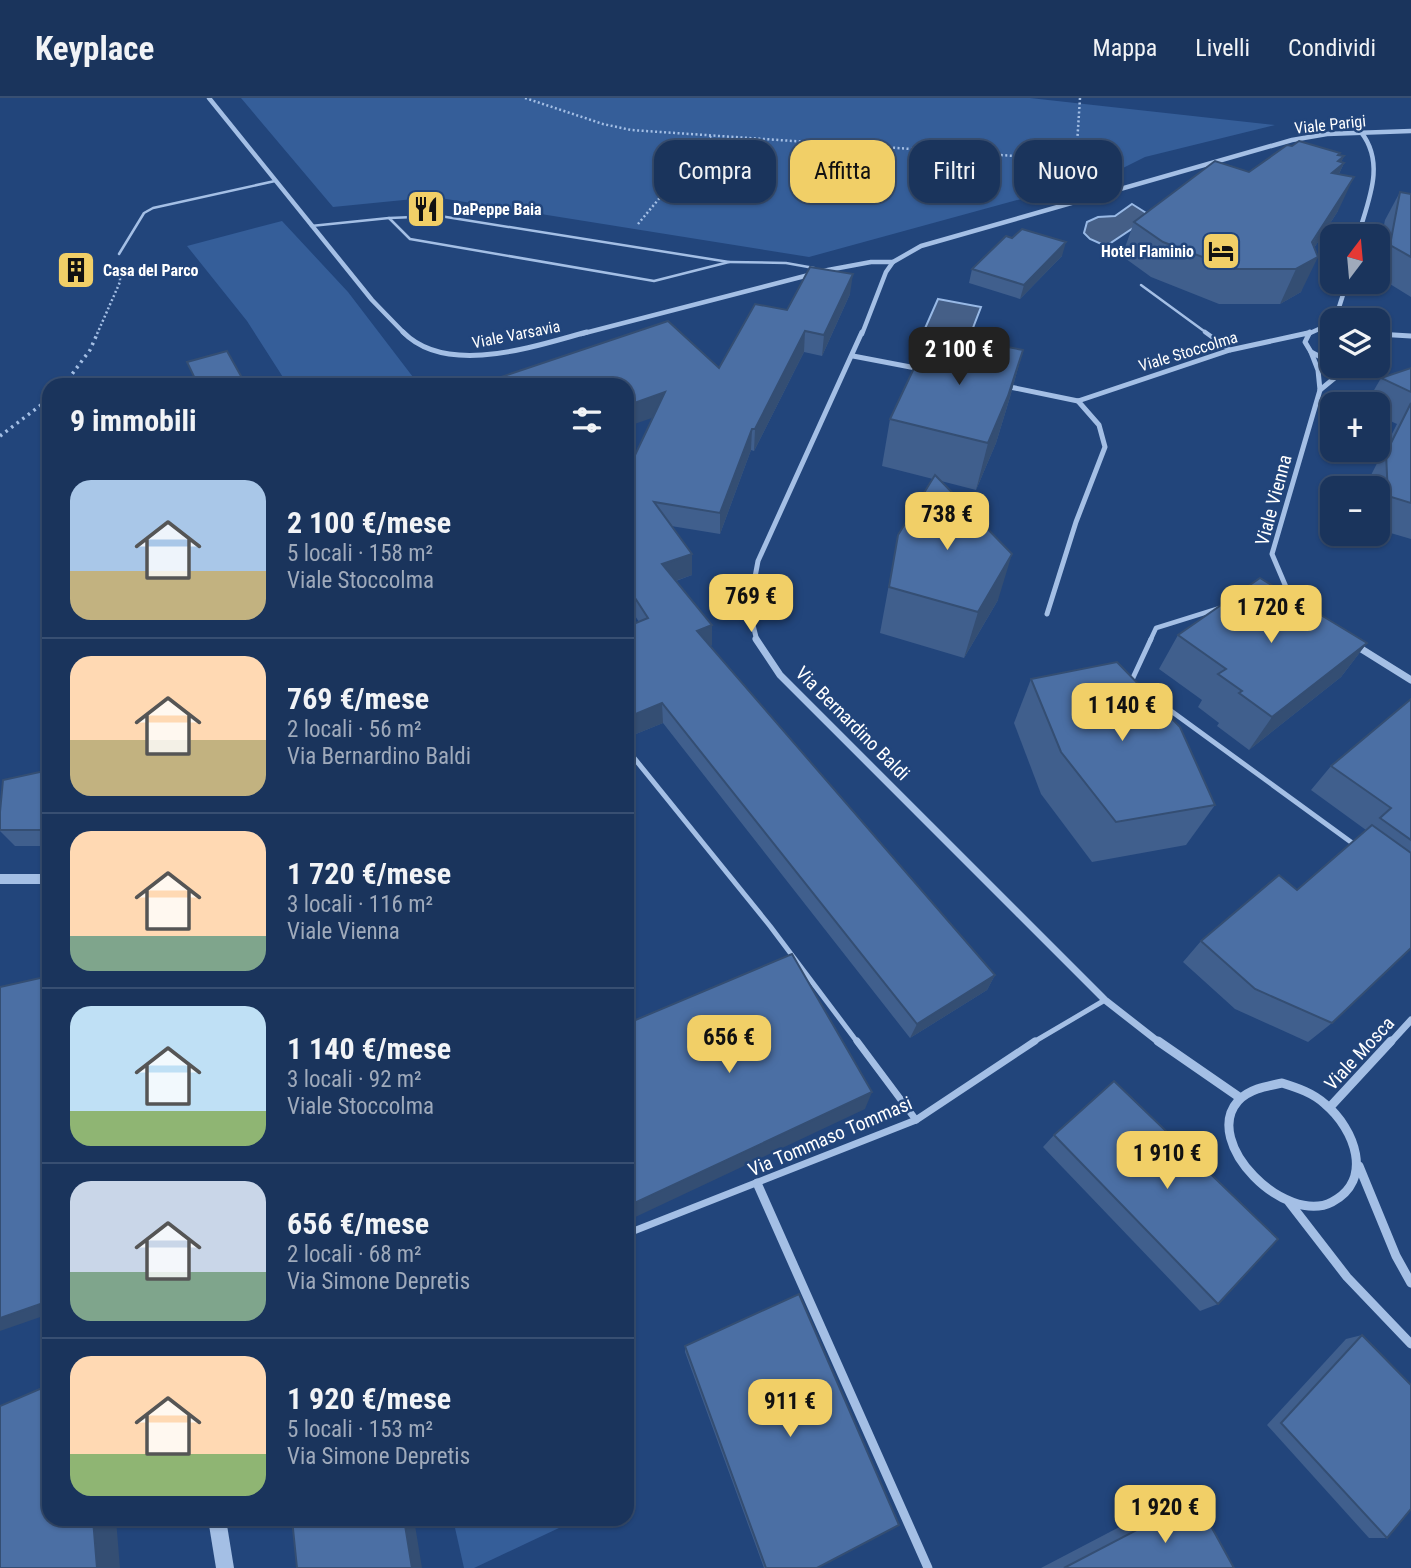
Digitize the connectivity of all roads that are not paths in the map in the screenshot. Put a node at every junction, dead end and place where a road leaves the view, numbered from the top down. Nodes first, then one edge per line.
1 (209, 98) edge
2 (1411, 131) edge
3 (1360, 132) junction
4 (275, 181) junction
5 (1122, 188) edge
6 (1069, 203) edge
7 (389, 218) junction
8 (1361, 224) edge
9 (312, 226) junction
10 (119, 254) road end
11 (729, 262) junction
12 (894, 262) junction
13 (828, 270) junction
14 (1141, 285) dead end
15 (1320, 330) edge
16 (1308, 333) junction
17 (1390, 335) edge
18 (1411, 336) edge
19 (1230, 350) junction
20 (1311, 352) junction
21 (853, 356) junction
22 (1320, 357) edge
23 (932, 372) edge
24 (1335, 378) edge
25 (999, 385) edge
26 (1320, 390) junction
27 (1078, 401) junction
28 (1286, 587) junction
29 (1273, 591) edge
30 (1221, 607) edge
31 (1047, 614) dead end
32 (1313, 618) edge
33 (1346, 639) edge
34 (1411, 680) edge
35 (634, 758) edge
36 (1364, 852) edge
37 (0, 879) edge
38 (42, 879) edge
39 (1105, 1000) junction
40 (1411, 1020) edge
41 (1238, 1097) junction
42 (1330, 1107) junction
43 (916, 1120) junction
44 (1359, 1166) junction
45 (757, 1183) junction
46 (1289, 1202) junction
47 (634, 1231) edge
48 (1411, 1283) edge
49 (1411, 1343) edge
50 (218, 1526) edge
51 (225, 1568) edge
52 (928, 1568) edge

1 - 4 street, Viale Varsavia
2 - 3 street, Viale Parigi
3 - 5 street, Viale Parigi
3 - 8 street
4 - 9 street, Viale Varsavia
4 - 10 lane
6 - 12 street, Viale Parigi
7 - 9 lane
7 - 11 lane
7 - 11 lane
9 - 13 street, Viale Varsavia
11 - 13 lane
12 - 13 street, Viale Varsavia
12 - 21 street, Via Bernardino Baldi
14 - 19 lane
15 - 16 street, Viale Stoccolma
16 - 19 street, Viale Stoccolma
16 - 20 street
17 - 18 street
19 - 27 street, Viale Stoccolma
20 - 22 street
20 - 26 street
21 - 23 street
21 - 39 street, Via Bernardino Baldi
24 - 26 street
25 - 27 street, Viale Stoccolma
26 - 28 street, Viale Vienna
27 - 31 street
28 - 29 lane
28 - 32 street, Viale Vienna
30 - 36 lane
33 - 34 street
35 - 43 lane
37 - 38 street
39 - 41 street, Via Bernardino Baldi
39 - 43 lane, Via Tommaso Tommasi
40 - 42 street, Viale Mosca
41 - 42 street
41 - 46 street
42 - 44 street
43 - 45 lane, Via Tommaso Tommasi
44 - 46 street
44 - 48 street
45 - 47 lane, Via Tommaso Tommasi
45 - 52 street
46 - 49 street
50 - 51 street

